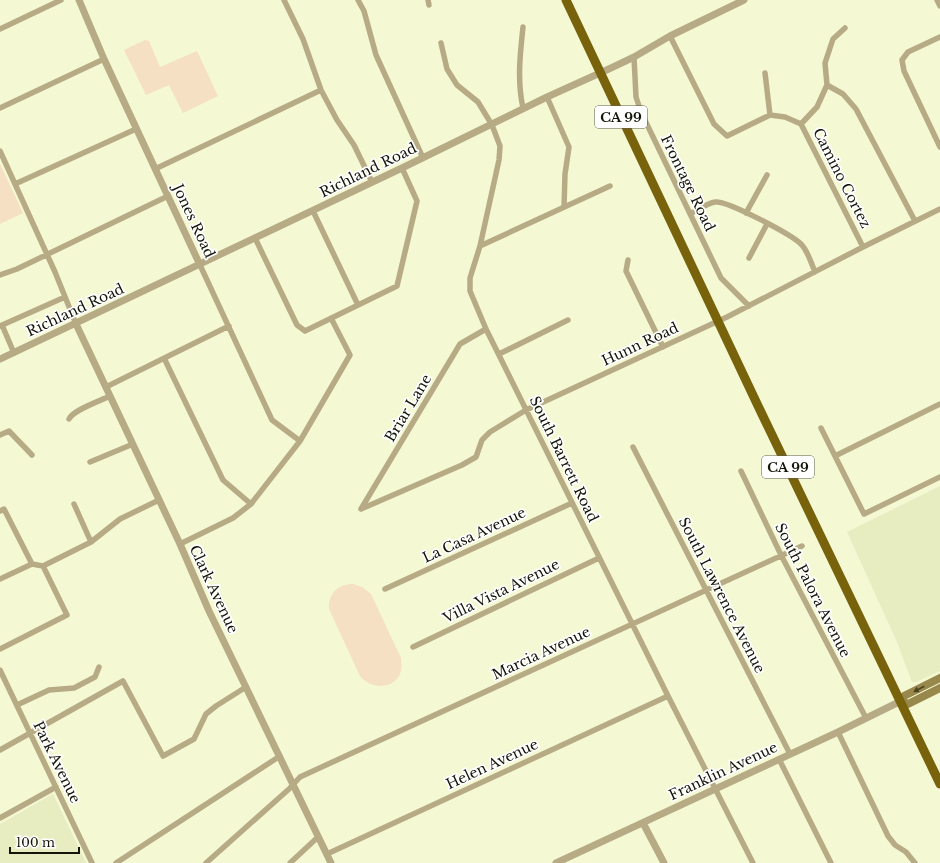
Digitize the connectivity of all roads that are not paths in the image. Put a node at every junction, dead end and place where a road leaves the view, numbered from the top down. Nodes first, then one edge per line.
1 (61, 0) edge
2 (79, 0) edge
3 (284, 0) edge
4 (358, 0) edge
5 (566, 0) edge
6 (744, 0) edge
7 (937, 0) edge
8 (940, 6) edge
9 (523, 27) dead end
10 (844, 28) dead end
11 (0, 29) edge
12 (670, 36) junction
13 (940, 37) edge
14 (441, 43) dead end
15 (634, 57) junction
16 (104, 59) junction
17 (600, 73) junction
18 (765, 73) dead end
19 (827, 85) junction
20 (321, 90) junction
21 (547, 97) junction
22 (0, 108) edge
23 (523, 108) junction
24 (770, 115) junction
25 (801, 124) junction
26 (492, 125) junction
27 (136, 128) junction
28 (940, 147) edge
29 (0, 151) edge
30 (423, 158) junction
31 (402, 168) junction
32 (155, 169) junction
33 (767, 175) dead end
34 (372, 182) junction
35 (15, 184) junction
36 (610, 186) dead end
37 (168, 196) junction
38 (564, 207) junction
39 (940, 209) edge
40 (313, 211) junction
41 (746, 213) junction
42 (690, 214) junction
43 (915, 221) junction
44 (767, 224) junction
45 (256, 238) junction
46 (480, 246) junction
47 (863, 247) junction
48 (47, 254) junction
49 (749, 258) dead end
50 (628, 260) dead end
51 (200, 265) junction
52 (815, 272) junction
53 (0, 275) edge
54 (66, 297) junction
55 (358, 305) junction
56 (750, 306) junction
57 (331, 318) junction
58 (568, 320) dead end
59 (719, 321) junction
60 (76, 324) junction
61 (1, 326) edge
62 (229, 326) junction
63 (486, 329) junction
64 (663, 347) junction
65 (14, 352) junction
66 (498, 354) junction
67 (164, 358) junction
68 (0, 359) edge
69 (106, 387) junction
70 (110, 396) junction
71 (940, 404) edge
72 (526, 410) junction
73 (69, 419) dead end
74 (821, 428) dead end
75 (0, 435) edge
76 (300, 442) junction
77 (133, 444) junction
78 (633, 447) dead end
79 (32, 455) dead end
80 (835, 456) junction
81 (90, 462) dead end
82 (741, 471) dead end
83 (940, 477) edge
84 (159, 500) junction
85 (572, 503) junction
86 (74, 504) dead end
87 (251, 504) junction
88 (361, 509) joint
89 (0, 511) edge
90 (91, 542) junction
91 (180, 544) junction
92 (802, 546) dead end
93 (781, 555) junction
94 (599, 558) junction
95 (32, 564) junction
96 (44, 566) junction
97 (0, 579) edge
98 (386, 590) dead end
99 (706, 590) junction
100 (632, 624) junction
101 (413, 646) dead end
102 (0, 649) edge
103 (100, 667) dead end
104 (0, 670) edge
105 (940, 678) edge
106 (246, 687) junction
107 (940, 688) edge
108 (668, 696) junction
109 (901, 701) junction
110 (17, 705) junction
111 (866, 718) junction
112 (838, 732) junction
113 (30, 733) junction
114 (0, 750) edge
115 (790, 754) junction
116 (280, 756) junction
117 (779, 759) junction
118 (293, 784) junction
119 (940, 784) edge
120 (56, 787) junction
121 (716, 789) junction
122 (0, 818) edge
123 (643, 823) junction
124 (318, 836) junction
125 (327, 854) junction
126 (92, 863) edge
127 (116, 863) edge
128 (206, 863) edge
129 (290, 863) edge
130 (331, 863) edge
131 (556, 863) edge
132 (664, 863) edge
133 (753, 863) edge
134 (831, 863) edge
135 (915, 863) edge

1 - 11 street
2 - 16 street, Jones Road
3 - 20 street
4 - 30 street
5 - 17 highway, CA 99
6 - 12 street, Richland Road
7 - 8 street
9 - 23 street
10 - 19 street
12 - 15 street, Richland Road
12 - 24 street
13 - 28 street
14 - 26 street, South Barrett Road
15 - 17 street, Richland Road
15 - 42 street, Frontage Road
16 - 22 street
16 - 27 street, Jones Road
17 - 21 street, Richland Road
17 - 59 highway, CA 99
18 - 24 street
19 - 25 street
19 - 43 street
20 - 32 street
20 - 34 street
21 - 23 street, Richland Road
21 - 38 street
23 - 26 street, Richland Road
24 - 25 street, Camino Cortez
25 - 47 street, Camino Cortez
26 - 30 street, Richland Road
26 - 46 street, South Barrett Road
27 - 32 street, Jones Road
27 - 35 street
29 - 35 street
30 - 31 street, Richland Road
31 - 34 street, Richland Road
31 - 55 street
32 - 37 street, Jones Road
33 - 41 street
34 - 40 street, Richland Road
35 - 48 street
36 - 38 street
37 - 48 street
37 - 51 street, Jones Road
38 - 46 street
39 - 43 street, Hunn Road
40 - 45 street, Richland Road
40 - 55 street
41 - 42 street
41 - 44 street
42 - 56 street, Frontage Road
43 - 47 street, Hunn Road
44 - 49 street
44 - 52 street
45 - 51 street, Richland Road
45 - 57 street
46 - 63 street, South Barrett Road
47 - 52 street, Hunn Road
48 - 53 street
48 - 54 street
50 - 64 street
51 - 60 street, Richland Road
51 - 62 street, Jones Road
52 - 56 street, Hunn Road
54 - 60 street
54 - 61 street
55 - 57 street
56 - 59 street, Hunn Road
57 - 76 street
58 - 66 street
59 - 64 street, Hunn Road
59 - 109 highway, CA 99
60 - 65 street, Richland Road
60 - 69 street, Clark Avenue
61 - 65 street
62 - 67 street
62 - 76 street, Jones Road
63 - 66 street, South Barrett Road
63 - 88 street, Briar Lane
64 - 72 street, Hunn Road
65 - 68 street, Richland Road
66 - 72 street, South Barrett Road
67 - 69 street
67 - 87 street
69 - 70 street, Clark Avenue
70 - 73 street
70 - 77 street, Clark Avenue
71 - 80 street
72 - 85 street, South Barrett Road
72 - 88 street, Hunn Road
74 - 80 street
75 - 79 street
76 - 87 street
77 - 81 street
77 - 84 street, Clark Avenue
78 - 99 street, South Lawrence Avenue
80 - 83 street
82 - 93 street, South Palora Avenue
84 - 90 street
84 - 91 street, Clark Avenue
85 - 94 street, South Barrett Road
85 - 98 street, La Casa Avenue
86 - 90 street
87 - 91 street
89 - 95 street
90 - 96 street
91 - 106 street, Clark Avenue
92 - 93 street, Marcia Avenue
93 - 99 street, Marcia Avenue
93 - 111 street, South Palora Avenue
94 - 100 street, South Barrett Road
94 - 101 street, Villa Vista Avenue
95 - 96 street
95 - 97 street
96 - 102 street
99 - 100 street, Marcia Avenue
99 - 115 street, South Lawrence Avenue
100 - 108 street, South Barrett Road
100 - 118 street, Marcia Avenue
103 - 110 street
104 - 110 street, Park Avenue
105 -> 109 main road
106 - 113 street
106 - 116 street, Clark Avenue
107 - 109 main road
108 - 121 street, South Barrett Road
108 - 125 street, Helen Avenue
109 - 111 street, Franklin Avenue
109 - 119 highway, CA 99
110 - 113 street, Park Avenue
111 - 112 street, Franklin Avenue
112 - 115 street, Franklin Avenue
112 - 135 street
113 - 114 street
113 - 120 street, Park Avenue
115 - 117 street, Franklin Avenue
116 - 118 street, Clark Avenue
116 - 127 street
117 - 121 street, Franklin Avenue
117 - 134 street
118 - 124 street, Clark Avenue
118 - 128 street, Marcia Avenue
120 - 122 street
120 - 126 street, Park Avenue
121 - 123 street, Franklin Avenue
121 - 133 street, South Barrett Road
123 - 131 street, Franklin Avenue
123 - 132 street
124 - 125 street, Clark Avenue
124 - 129 street
125 - 130 street, Clark Avenue

